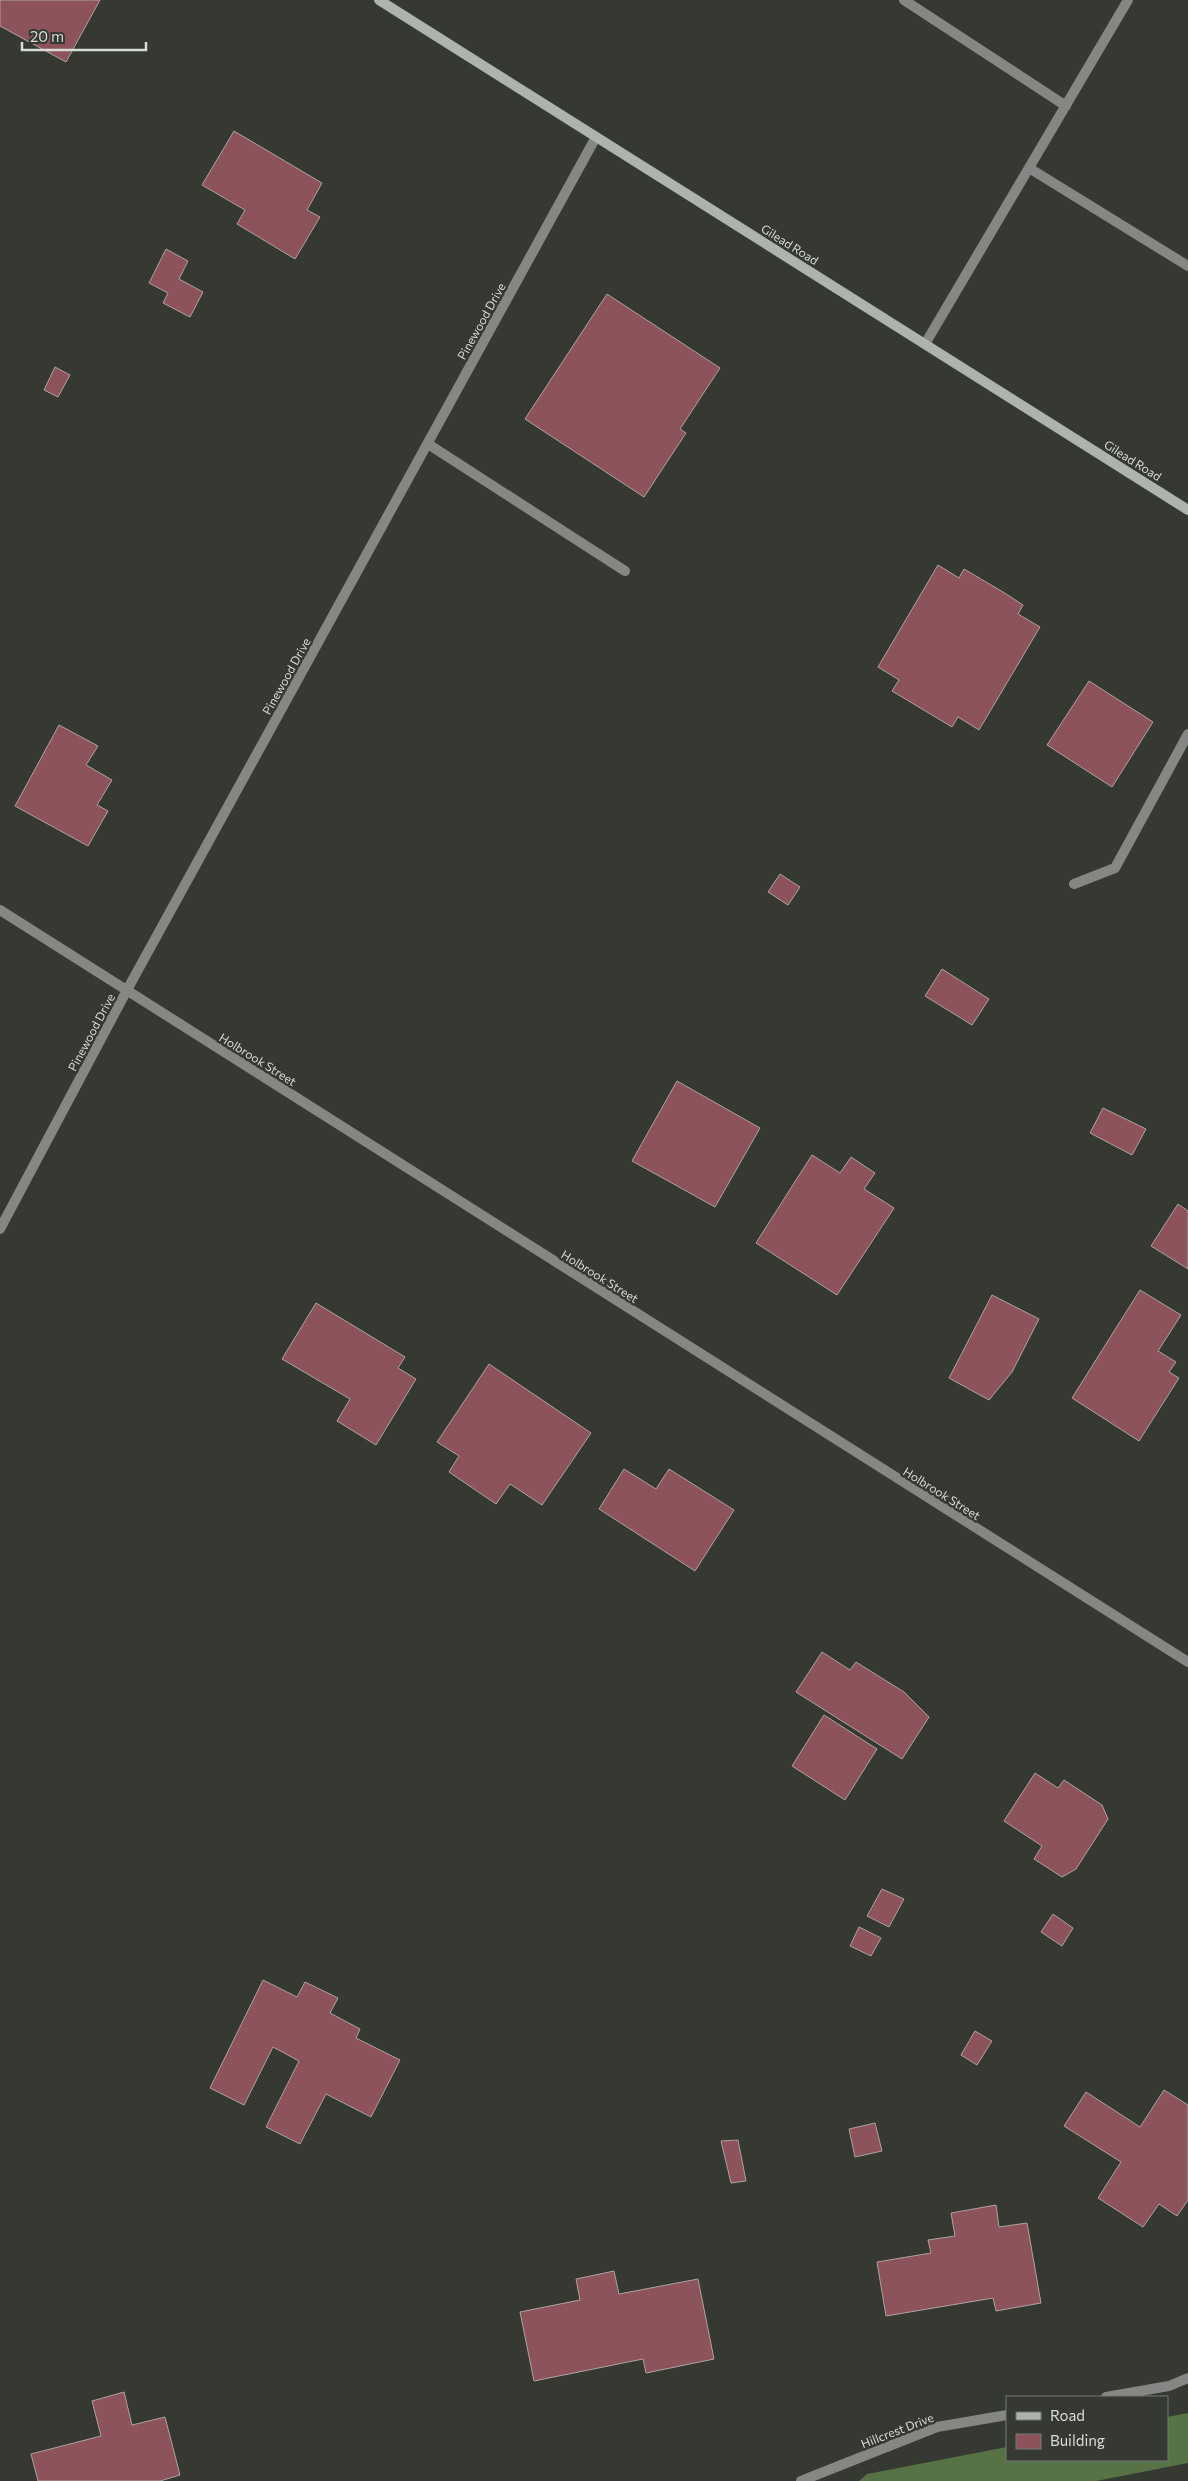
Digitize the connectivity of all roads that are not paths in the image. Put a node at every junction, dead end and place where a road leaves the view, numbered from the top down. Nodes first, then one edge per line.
1 (379, 0) edge
2 (904, 0) edge
3 (1128, 0) edge
4 (1066, 106) junction
5 (596, 137) junction
6 (1029, 168) junction
7 (1188, 266) edge
8 (925, 344) junction
9 (428, 444) junction
10 (1188, 510) edge
11 (625, 571) dead end
12 (1188, 734) edge
13 (1074, 884) dead end
14 (0, 910) edge
15 (127, 990) junction
16 (0, 1229) edge
17 (1188, 1662) edge
18 (1188, 2378) edge
19 (1112, 2396) edge
20 (1006, 2415) edge
21 (801, 2481) edge

1 - 5 main road, Gilead Road
2 - 4 street
3 - 4 street
4 - 6 street
5 - 8 main road, Gilead Road
5 - 9 street, Pinewood Drive
6 - 7 street
6 - 8 street
8 - 10 main road, Gilead Road
9 - 11 street
9 - 15 street, Pinewood Drive
12 - 13 street
14 - 15 street, Holbrook Street
15 - 16 street, Pinewood Drive
15 - 17 street, Holbrook Street
18 - 19 street
20 - 21 street, Hillcrest Drive

